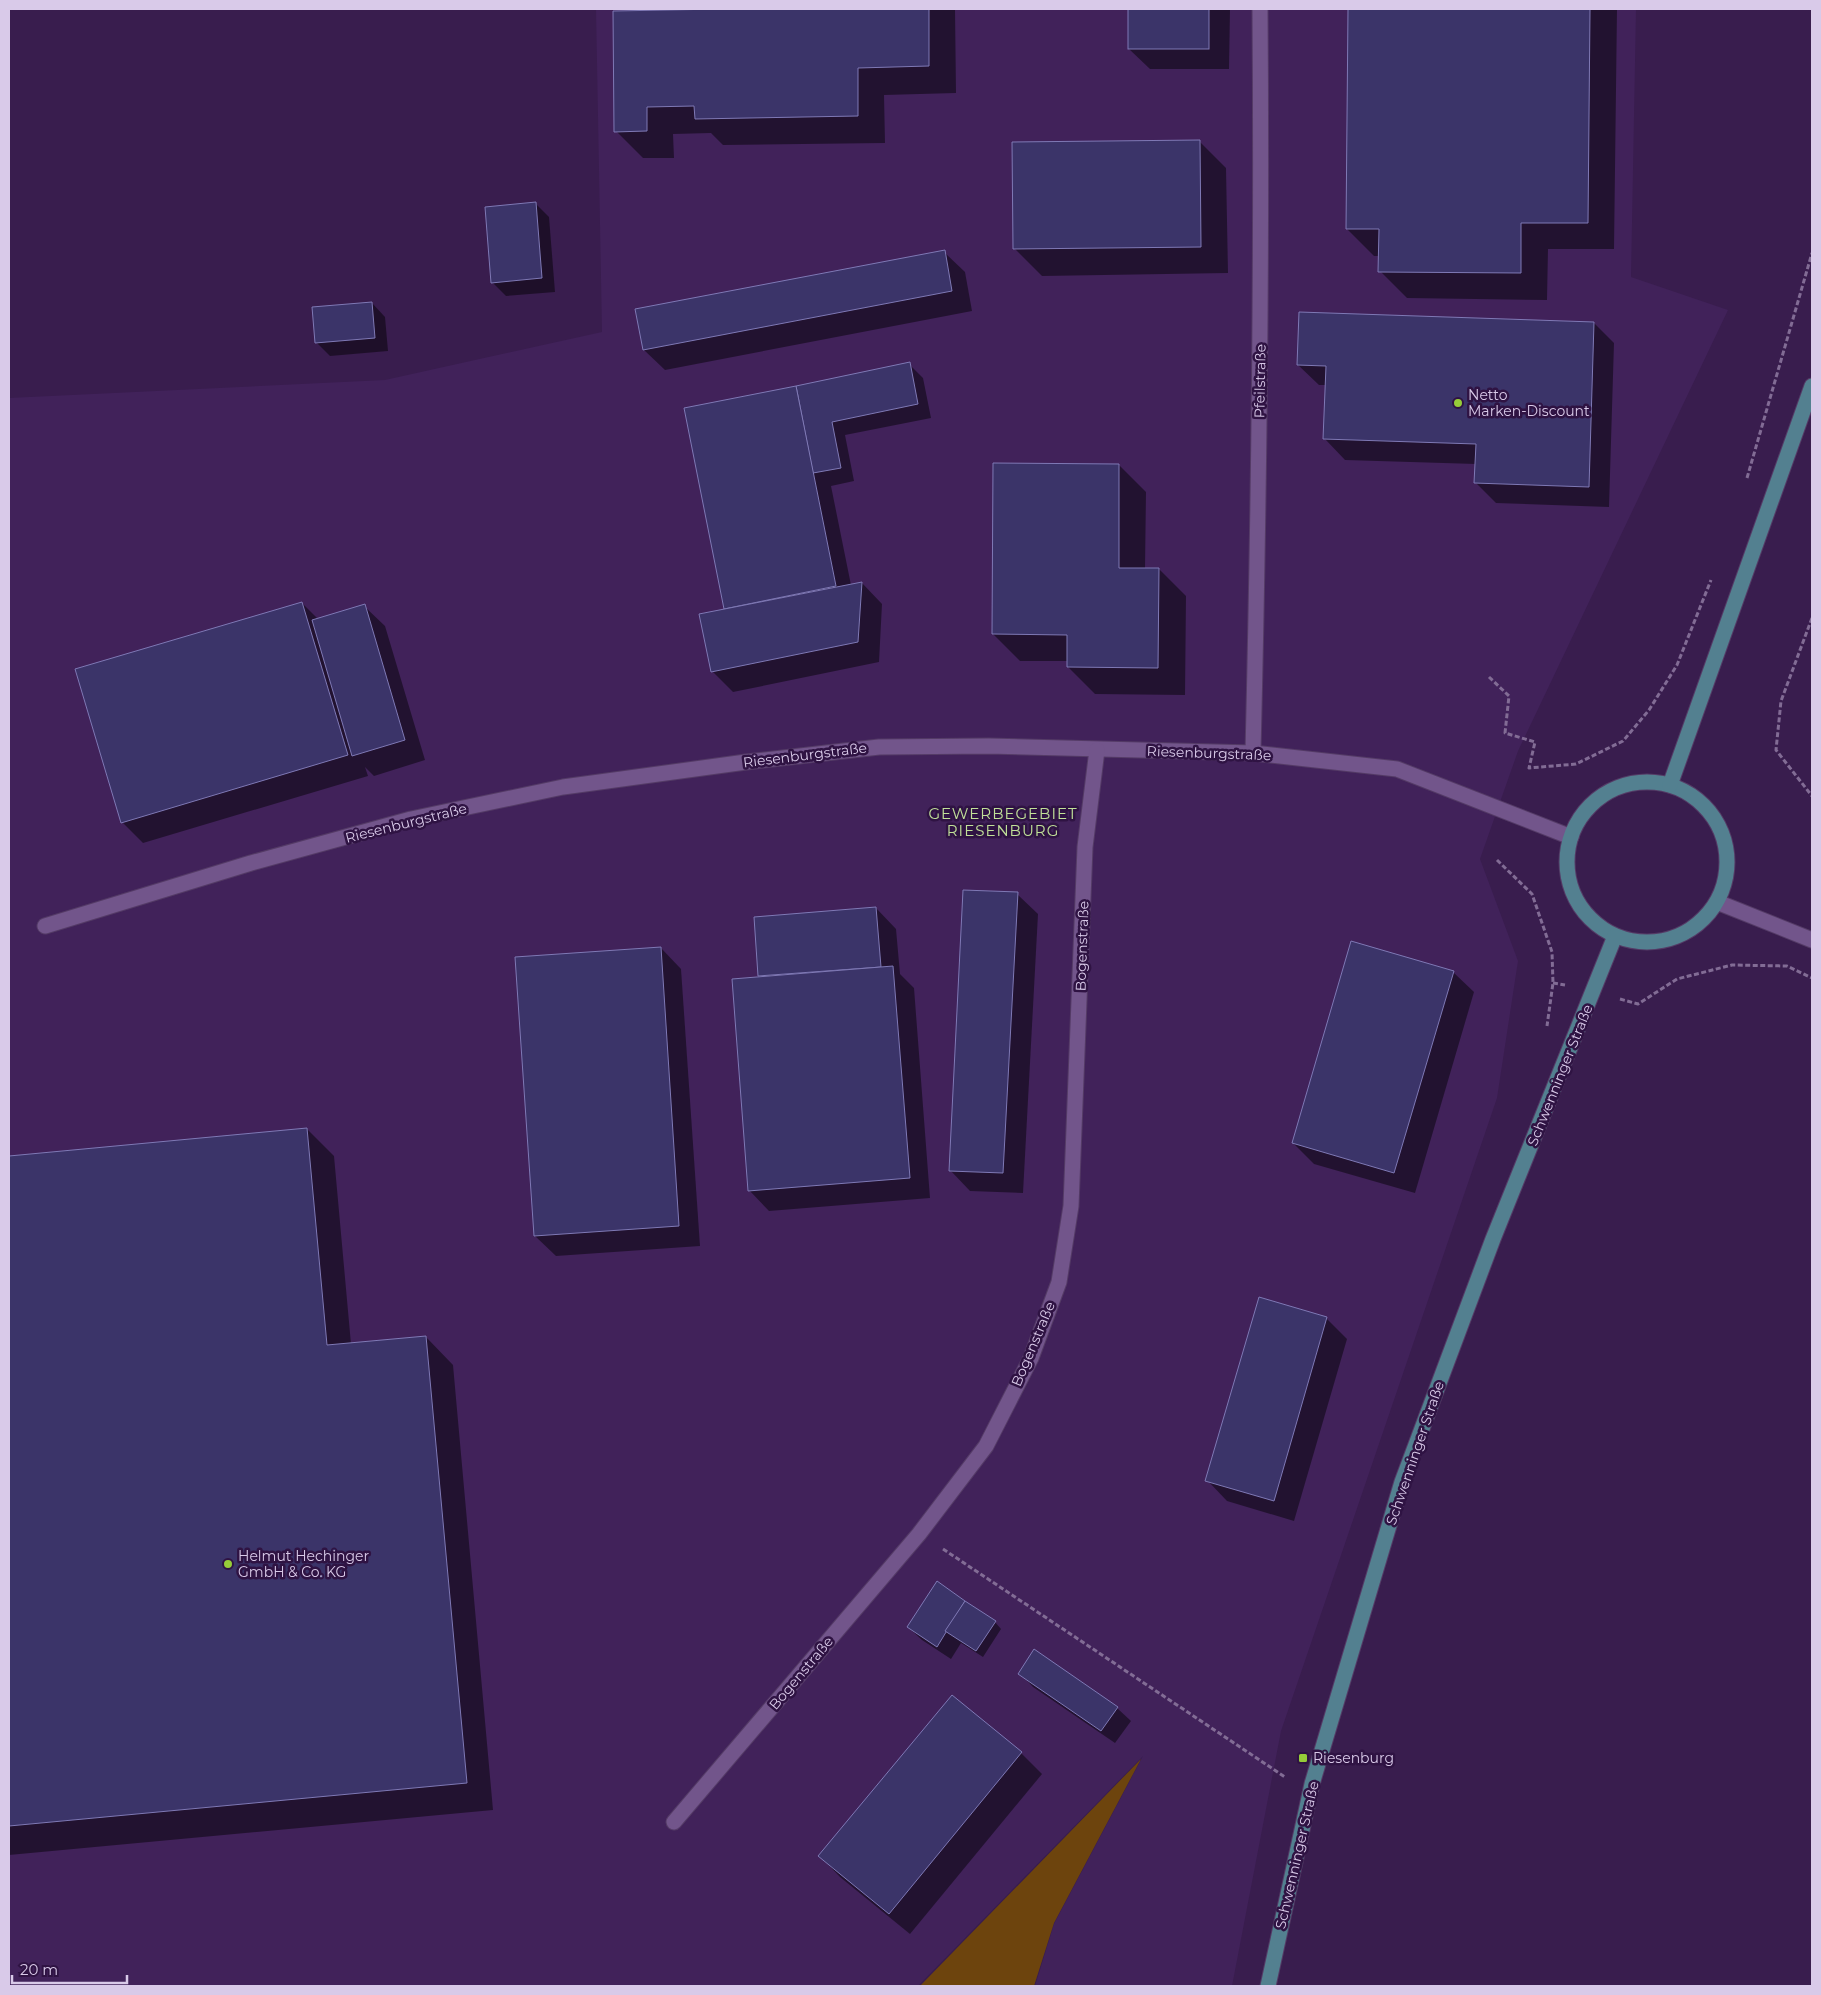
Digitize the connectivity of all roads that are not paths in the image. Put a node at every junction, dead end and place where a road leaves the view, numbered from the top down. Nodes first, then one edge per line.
1 (1260, 9) edge
2 (1812, 386) edge
3 (1098, 750) junction
4 (1253, 753) junction
5 (1670, 784) junction
6 (1571, 837) junction
7 (1717, 902) junction
8 (45, 926) dead end
9 (1615, 936) junction
10 (1812, 940) edge
11 (674, 1822) dead end
12 (1268, 1986) edge

1 - 4 street, Pfeilstraße
2 - 5 main road
3 - 4 street, Riesenburgstraße
3 - 8 street, Riesenburgstraße
3 - 11 street, Bogenstraße
4 - 6 street, Riesenburgstraße
5 - 6 main road
5 - 7 main road
6 - 9 main road
7 - 9 main road
7 - 10 street
9 - 12 main road, Schwenninger Straße

